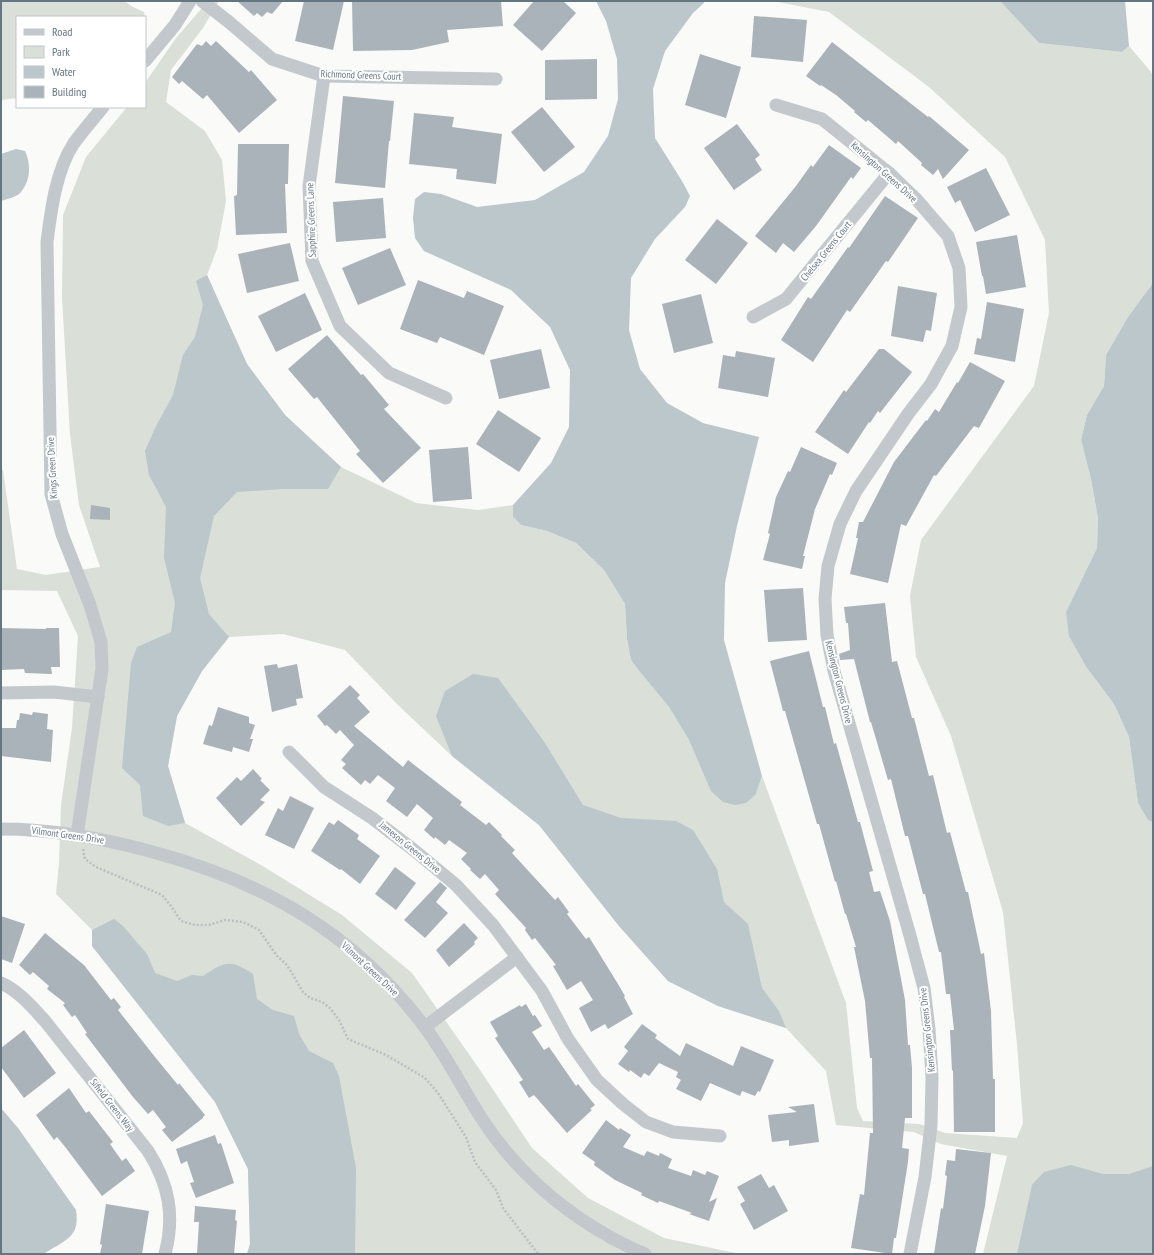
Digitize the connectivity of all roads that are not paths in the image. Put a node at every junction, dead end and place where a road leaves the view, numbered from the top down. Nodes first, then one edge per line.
1 (190, 1) edge
2 (202, 1) edge
3 (146, 60) edge
4 (324, 76) junction
5 (496, 79) dead end
6 (776, 105) dead end
7 (103, 108) edge
8 (889, 173) junction
9 (752, 317) dead end
10 (446, 398) dead end
11 (1, 693) edge
12 (98, 697) junction
13 (289, 752) dead end
14 (1, 829) edge
15 (77, 835) junction
16 (517, 956) junction
17 (1, 983) edge
18 (425, 1027) junction
19 (720, 1136) dead end
20 (164, 1254) edge
21 (645, 1254) edge
22 (910, 1254) edge

1 - 3 street
2 - 4 street, Richmond Greens Court
4 - 5 street, Richmond Greens Court
4 - 10 street, Sapphire Greens Lane
6 - 8 street, Kensington Greens Drive
7 - 12 street, Kings Green Drive
8 - 9 street, Chelsea Greens Court
8 - 22 street, Kensington Greens Drive
11 - 12 street
12 - 15 street, Kings Green Drive
13 - 16 street, Jameson Greens Drive
14 - 15 street, Vilmont Greens Drive
15 - 18 street, Vilmont Greens Drive
16 - 18 street
16 - 19 street, Jameson Greens Drive
17 - 20 street, Sifield Greens Way
18 - 21 street, Vilmont Greens Drive

